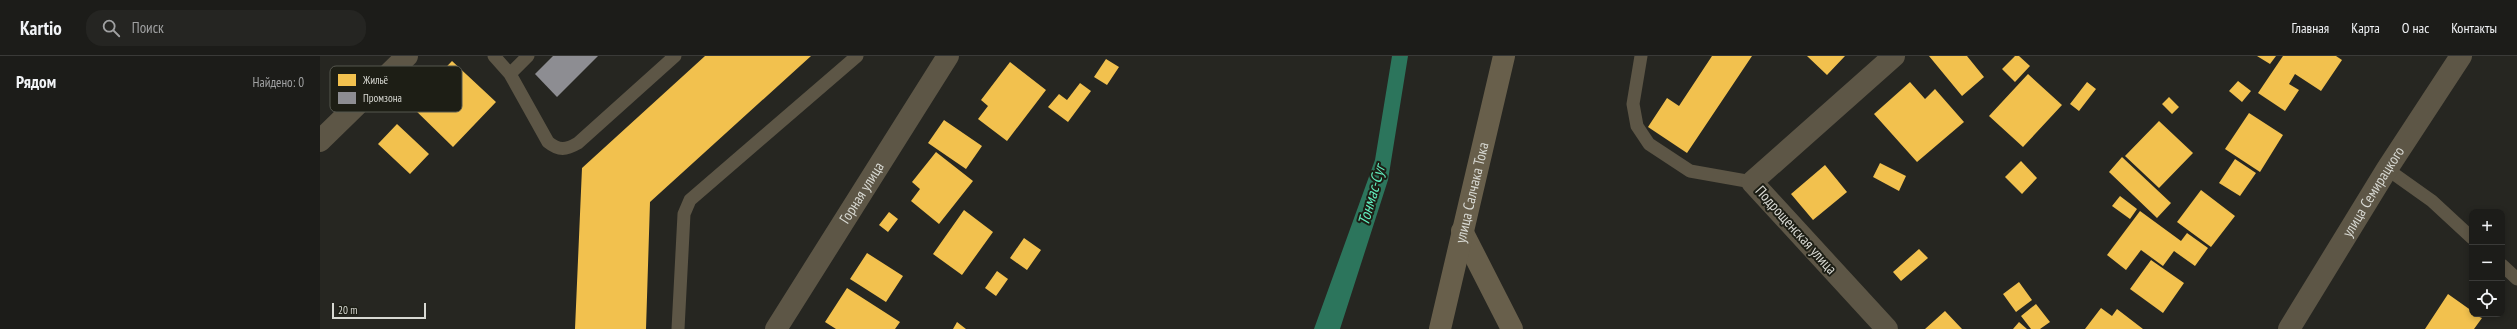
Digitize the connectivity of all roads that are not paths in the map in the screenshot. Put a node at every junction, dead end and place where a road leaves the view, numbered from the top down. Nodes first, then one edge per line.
1 (407, 56) edge
2 (494, 56) edge
3 (528, 56) edge
4 (675, 56) edge
5 (857, 56) edge
6 (948, 56) edge
7 (1504, 56) edge
8 (1641, 56) edge
9 (1894, 56) edge
10 (2461, 56) edge
11 (397, 66) edge
12 (510, 74) junction
13 (350, 112) edge
14 (320, 141) edge
15 (2387, 169) junction
16 (1752, 182) junction
17 (1462, 231) junction
18 (2469, 235) edge
19 (2505, 268) edge
20 (2517, 279) edge
21 (678, 329) edge
22 (776, 329) edge
23 (1440, 329) edge
24 (1512, 329) edge
25 (1887, 329) edge
26 (2289, 329) edge

1 - 11 street
2 - 12 lane
3 - 12 lane
4 - 12 lane
5 - 21 lane
6 - 22 street, Горная улица
7 - 17 main road, улица Салчака Тока
8 - 16 lane
9 - 16 street, Подрощенская улица
10 - 15 street, улица Семирацкого
13 - 14 street
15 - 18 lane
15 - 26 street, улица Семирацкого
16 - 25 street, Подрощенская улица
17 - 23 main road, улица Салчака Тока
17 - 24 main road
19 - 20 lane

